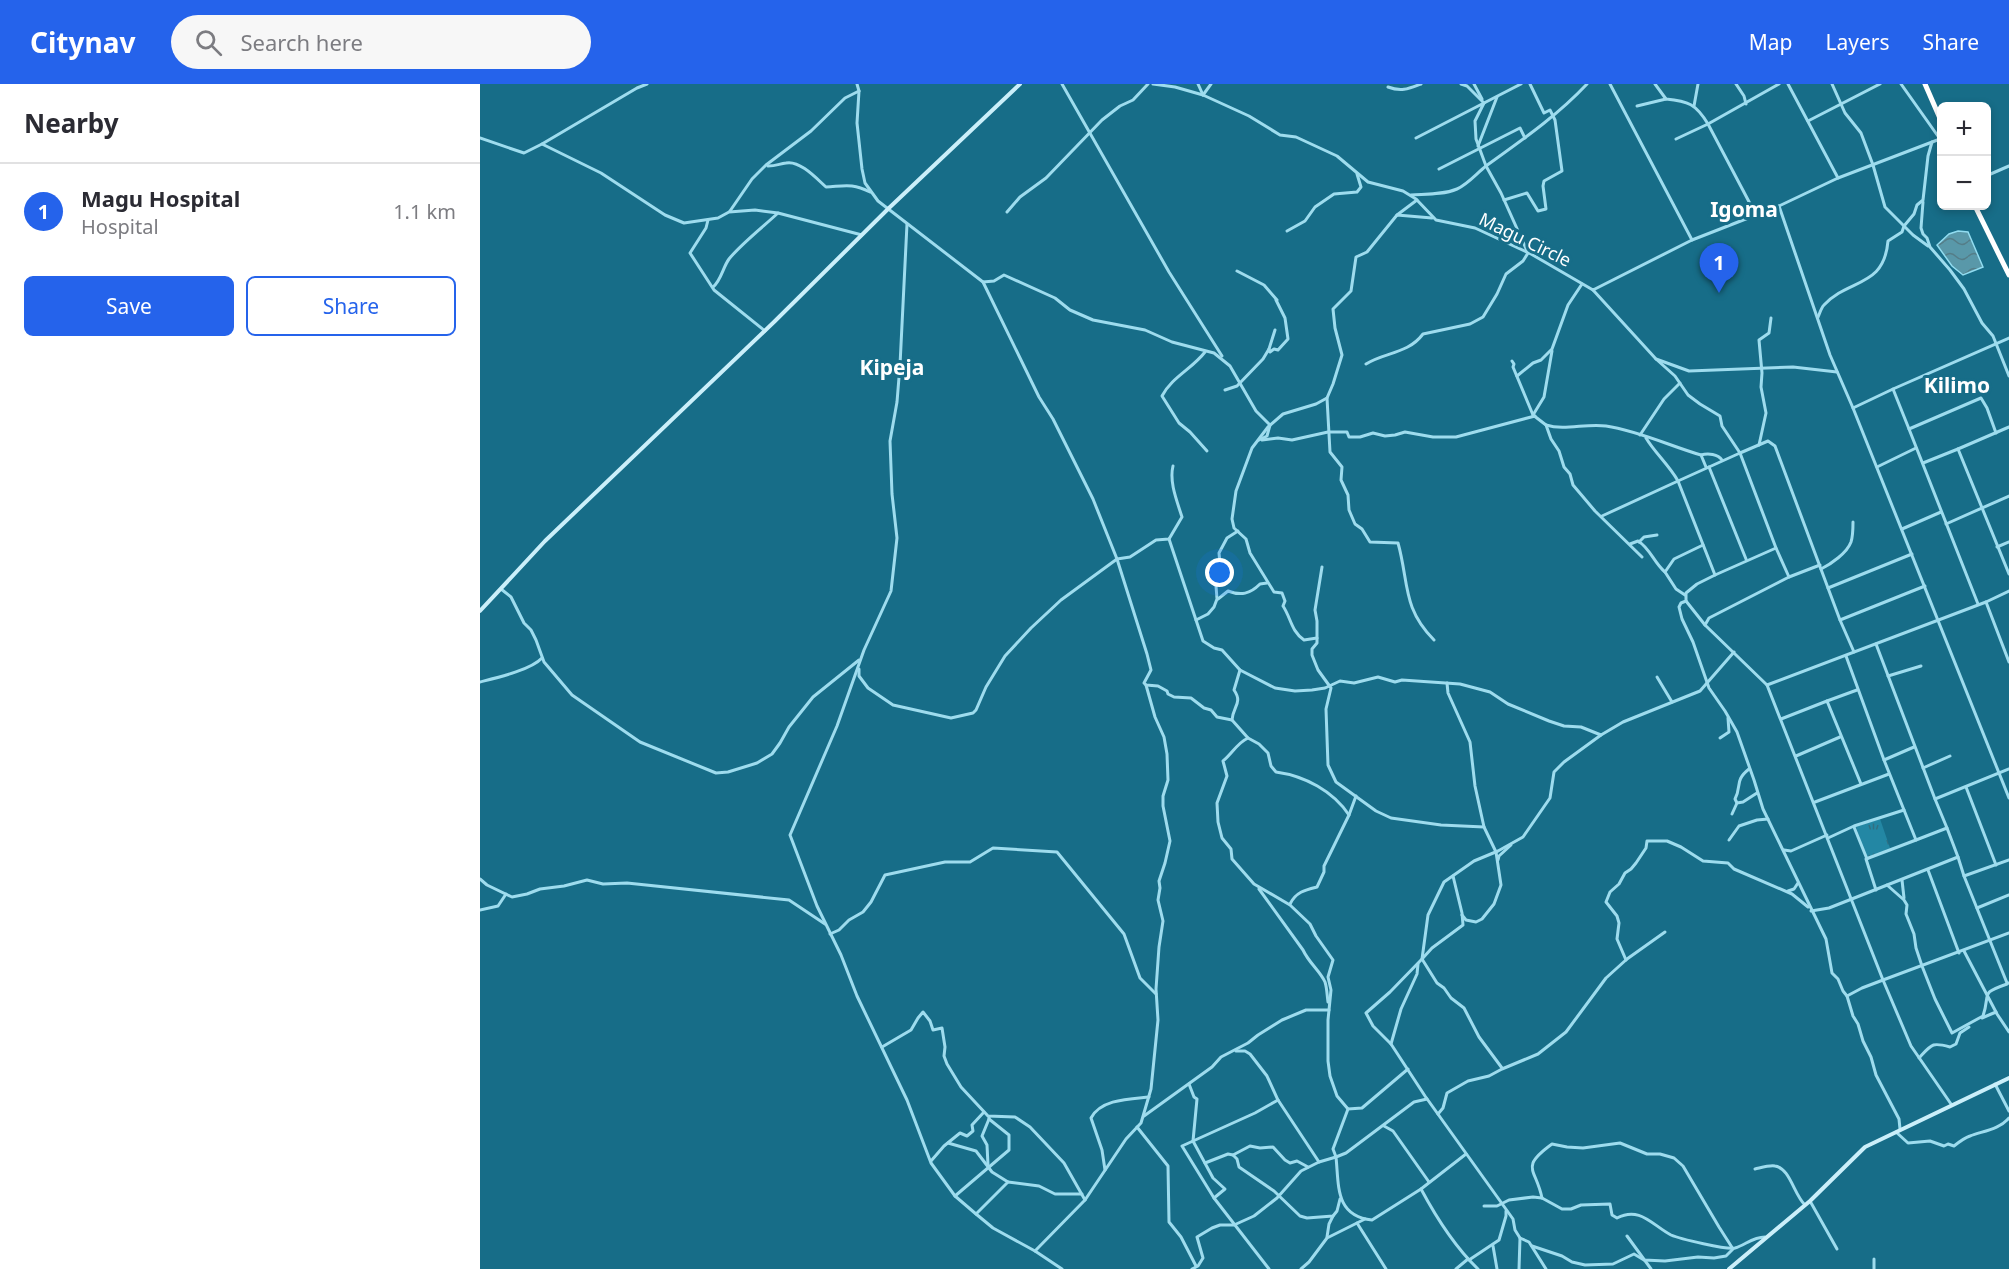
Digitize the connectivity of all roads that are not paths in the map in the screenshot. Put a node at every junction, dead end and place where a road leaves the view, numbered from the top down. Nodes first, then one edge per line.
1 (647, 84) edge
2 (857, 84) edge
3 (1020, 84) edge
4 (1062, 84) edge
5 (1148, 84) edge
6 (1153, 84) edge
7 (1198, 84) edge
8 (1211, 84) edge
9 (1421, 84) edge
10 (1461, 84) edge
11 (1474, 84) edge
12 (1521, 84) edge
13 (1530, 84) edge
14 (1587, 84) edge
15 (1610, 84) edge
16 (1655, 84) edge
17 (1698, 84) edge
18 (1737, 84) edge
19 (1779, 84) edge
20 (1788, 84) edge
21 (1832, 84) edge
22 (1880, 84) edge
23 (1902, 84) edge
24 (1925, 84) edge
25 (1467, 85) edge
26 (1388, 87) dead end
27 (859, 91) junction
28 (1203, 95) junction
29 (1497, 97) junction
30 (1666, 99) junction
31 (1484, 103) junction
32 (1841, 103) junction
33 (1746, 104) junction
34 (1637, 106) dead end
35 (1694, 106) junction
36 (1937, 113) edge
37 (1553, 115) junction
38 (1808, 121) junction
39 (1708, 124) junction
40 (1090, 133) junction
41 (1937, 134) edge
42 (480, 138) edge
43 (1416, 138) dead end
44 (1525, 138) junction
45 (1676, 139) dead end
46 (1937, 141) edge
47 (1932, 142) junction
48 (542, 144) junction
49 (1479, 148) junction
50 (766, 165) junction
51 (1873, 165) junction
52 (1486, 166) junction
53 (2009, 166) edge
54 (1439, 169) dead end
55 (1357, 172) junction
56 (1991, 174) edge
57 (1838, 178) junction
58 (872, 193) junction
59 (1409, 195) junction
60 (1417, 200) junction
61 (1504, 200) junction
62 (1923, 200) junction
63 (1779, 206) junction
64 (889, 208) junction
65 (1977, 210) edge
66 (729, 212) junction
67 (1007, 212) dead end
68 (778, 213) junction
69 (1397, 215) junction
70 (1756, 215) junction
71 (1434, 218) junction
72 (708, 220) junction
73 (907, 224) junction
74 (1904, 226) junction
75 (1287, 231) dead end
76 (862, 235) junction
77 (1692, 240) junction
78 (1930, 247) junction
79 (1528, 253) junction
80 (1237, 271) dead end
81 (2009, 274) edge
82 (983, 282) junction
83 (1582, 284) junction
84 (712, 287) junction
85 (1593, 290) junction
86 (1771, 318) dead end
87 (1818, 319) junction
88 (1275, 330) dead end
89 (765, 331) junction
90 (2009, 338) edge
91 (1995, 344) junction
92 (1269, 349) junction
93 (1552, 349) junction
94 (1205, 352) junction
95 (1656, 359) junction
96 (1224, 360) junction
97 (1512, 361) dead end
98 (1366, 364) dead end
99 (1761, 369) junction
100 (1837, 372) junction
101 (1516, 375) junction
102 (2009, 376) edge
103 (1240, 383) junction
104 (1680, 383) junction
105 (1893, 389) junction
106 (1225, 390) dead end
107 (1327, 398) junction
108 (1853, 408) junction
109 (1534, 415) junction
110 (1270, 425) junction
111 (1546, 425) junction
112 (2009, 427) edge
113 (1909, 429) junction
114 (1328, 432) junction
115 (1996, 433) junction
116 (1642, 435) junction
117 (1257, 441) junction
118 (1759, 445) junction
119 (1917, 448) junction
120 (1958, 449) junction
121 (1207, 451) dead end
122 (1740, 453) junction
123 (1701, 455) junction
124 (1722, 460) junction
125 (1923, 464) junction
126 (1173, 466) dead end
127 (1707, 467) junction
128 (1877, 467) junction
129 (1678, 481) junction
130 (2009, 496) edge
131 (1983, 508) junction
132 (1941, 512) junction
133 (1602, 516) junction
134 (1853, 522) dead end
135 (1946, 524) junction
136 (1902, 529) junction
137 (1238, 531) junction
138 (1657, 535) dead end
139 (1169, 539) junction
140 (1639, 542) junction
141 (2009, 542) edge
142 (1630, 544) junction
143 (1703, 545) junction
144 (1997, 547) junction
145 (1776, 548) junction
146 (1912, 554) junction
147 (1642, 557) dead end
148 (1117, 559) junction
149 (1747, 560) junction
150 (1322, 567) dead end
151 (1820, 567) junction
152 (1665, 572) junction
153 (1715, 574) junction
154 (2009, 574) edge
155 (1789, 577) junction
156 (1269, 584) junction
157 (1926, 586) junction
158 (1828, 588) junction
159 (501, 589) junction
160 (2009, 591) edge
161 (1686, 596) junction
162 (1217, 599) junction
163 (1686, 601) junction
164 (1986, 602) junction
165 (1978, 604) junction
166 (480, 611) edge
167 (1196, 620) junction
168 (1840, 620) junction
169 (1939, 620) junction
170 (1705, 625) junction
171 (1317, 638) junction
172 (1434, 640) dead end
173 (1876, 644) junction
174 (1734, 652) junction
175 (1854, 652) junction
176 (863, 655) junction
177 (542, 656) junction
178 (1846, 656) junction
179 (2009, 662) edge
180 (859, 665) junction
181 (1921, 666) dead end
182 (1240, 670) junction
183 (1888, 676) junction
184 (1657, 677) dead end
185 (480, 682) edge
186 (1448, 683) junction
187 (1707, 683) junction
188 (1767, 685) junction
189 (1146, 686) junction
190 (1329, 686) junction
191 (1857, 690) junction
192 (1827, 701) junction
193 (1672, 702) junction
194 (1728, 716) junction
195 (1781, 719) junction
196 (1232, 720) junction
197 (1601, 735) junction
198 (1840, 737) junction
199 (1248, 738) junction
200 (1720, 738) dead end
201 (1914, 747) junction
202 (1796, 756) junction
203 (1950, 756) dead end
204 (1884, 760) junction
205 (1923, 768) junction
206 (1749, 769) junction
207 (2009, 769) edge
208 (2000, 773) junction
209 (1889, 774) junction
210 (1861, 784) junction
211 (1966, 787) junction
212 (1757, 793) junction
213 (1356, 796) junction
214 (2009, 798) edge
215 (1935, 799) junction
216 (1737, 802) junction
217 (1814, 802) junction
218 (1904, 810) junction
219 (1732, 814) dead end
220 (1349, 815) junction
221 (1768, 819) junction
222 (1484, 826) junction
223 (1854, 826) junction
224 (1947, 828) junction
225 (1827, 836) junction
226 (1729, 840) dead end
227 (1916, 840) junction
228 (1513, 844) junction
229 (1783, 850) junction
230 (1497, 851) junction
231 (1791, 851) junction
232 (1787, 858) junction
233 (1958, 858) junction
234 (1867, 859) junction
235 (1498, 860) junction
236 (2009, 860) edge
237 (1996, 865) junction
238 (1928, 870) junction
239 (1453, 876) junction
240 (1964, 876) junction
241 (480, 879) edge
242 (1902, 880) junction
243 (1798, 883) junction
244 (1887, 885) junction
245 (1257, 886) junction
246 (1876, 890) junction
247 (1787, 892) junction
248 (506, 894) junction
249 (2009, 895) edge
250 (1851, 899) junction
251 (1904, 900) junction
252 (1290, 904) junction
253 (1976, 908) junction
254 (1810, 909) junction
255 (480, 910) edge
256 (1462, 915) junction
257 (826, 925) junction
258 (1665, 932) dead end
259 (2009, 933) edge
260 (830, 934) junction
261 (1989, 941) junction
262 (1962, 952) junction
263 (1626, 960) junction
264 (1420, 961) junction
265 (1922, 966) junction
266 (1883, 980) junction
267 (2008, 983) edge
268 (1156, 994) junction
269 (1986, 994) junction
270 (1847, 996) junction
271 (1330, 1010) junction
272 (1996, 1012) junction
273 (2009, 1032) edge
274 (1390, 1044) junction
275 (882, 1047) junction
276 (1234, 1052) junction
277 (1919, 1058) junction
278 (1408, 1069) junction
279 (1502, 1069) junction
280 (2009, 1078) edge
281 (1189, 1084) junction
282 (1995, 1084) junction
283 (1149, 1097) junction
284 (1427, 1099) junction
285 (1278, 1100) junction
286 (1951, 1104) junction
287 (1348, 1109) junction
288 (2009, 1111) edge
289 (984, 1112) junction
290 (1437, 1114) junction
291 (989, 1117) junction
292 (1142, 1118) junction
293 (2009, 1118) edge
294 (1383, 1125) junction
295 (1137, 1127) junction
296 (1898, 1131) junction
297 (1193, 1141) junction
298 (948, 1143) junction
299 (1466, 1154) junction
300 (1233, 1155) junction
301 (1336, 1157) junction
302 (930, 1161) junction
303 (1319, 1162) junction
304 (1205, 1163) junction
305 (988, 1167) junction
306 (1308, 1167) junction
307 (1755, 1169) dead end
308 (1105, 1171) junction
309 (1008, 1182) junction
310 (1429, 1182) junction
311 (1421, 1189) junction
312 (1082, 1194) junction
313 (955, 1196) junction
314 (1280, 1196) junction
315 (1214, 1198) junction
316 (1542, 1198) junction
317 (1340, 1199) junction
318 (1085, 1200) junction
319 (1810, 1201) junction
320 (1501, 1203) junction
321 (1805, 1205) junction
322 (1484, 1206) dead end
323 (1506, 1209) junction
324 (975, 1214) junction
325 (1333, 1216) junction
326 (1365, 1219) junction
327 (1357, 1223) junction
328 (1234, 1225) junction
329 (1627, 1236) dead end
330 (1767, 1237) junction
331 (1327, 1238) junction
332 (1520, 1238) junction
333 (1493, 1246) junction
334 (1532, 1246) junction
335 (1733, 1249) junction
336 (1837, 1249) dead end
337 (1035, 1251) junction
338 (1875, 1259) dead end
339 (1468, 1260) junction
340 (1644, 1260) junction
341 (1196, 1266) junction
342 (1062, 1269) edge
343 (1192, 1269) edge
344 (1269, 1269) edge
345 (1301, 1269) edge
346 (1386, 1269) edge
347 (1456, 1269) edge
348 (1478, 1269) edge
349 (1497, 1269) edge
350 (1519, 1269) edge
351 (1546, 1269) edge
352 (1651, 1269) edge
353 (1729, 1269) edge
354 (1874, 1269) edge

1 - 48 street
2 - 27 street
3 - 64 main road
4 - 40 street
5 - 40 street
6 - 28 street
7 - 28 street
8 - 28 street
9 - 26 street
10 - 25 street
11 - 31 street
12 - 29 street
13 - 37 street
14 - 37 street
15 - 77 street
16 - 30 street
17 - 35 street
18 - 33 street
19 - 33 street
20 - 38 street
21 - 32 street
22 - 32 street
23 - 41 street
24 - 36 highway
25 - 31 street
27 - 50 street
27 - 58 street
28 - 55 street
29 - 31 street
29 - 49 street
30 - 34 street
30 - 35 street
31 - 43 street
31 - 49 street
32 - 38 street
32 - 51 street
33 - 39 street
35 - 39 street
37 - 44 street
37 - 61 street
38 - 57 street
39 - 45 street
39 - 70 street
40 - 67 street
40 - 96 street
42 - 48 street
44 - 49 street
44 - 52 street
46 - 47 street
47 - 51 street
47 - 62 street
48 - 72 street
49 - 52 street
49 - 54 street
50 - 58 street
50 - 66 street
51 - 57 street
51 - 74 street
52 - 59 street
52 - 61 street
53 - 56 street
55 - 59 street
55 - 75 street
57 - 63 street
58 - 64 street
59 - 60 street
60 - 69 street
60 - 71 street
61 - 79 street
62 - 74 street
62 - 78 street
63 - 70 street
63 - 87 street
64 - 73 street
64 - 76 main road
65 - 81 highway
66 - 68 street
66 - 72 street
68 - 76 street
68 - 84 street
69 - 71 street, Magu Circle
69 - 107 street
70 - 77 street
71 - 79 street, Magu Circle
72 - 84 street
73 - 82 street
73 - 176 street
74 - 78 street
74 - 87 street
76 - 89 main road
77 - 85 street
78 - 91 street
79 - 83 street, Magu Circle
79 - 98 street
80 - 92 street
82 - 94 street
82 - 148 street
83 - 85 street, Magu Circle
83 - 93 street
84 - 89 street
85 - 95 street, Magu Circle
86 - 99 street
87 - 100 street
88 - 92 street
89 - 159 main road
90 - 91 street
91 - 102 street
91 - 105 street
92 - 103 street
93 - 101 street
93 - 109 street
94 - 96 street
94 - 121 street
95 - 99 street
95 - 104 street, Magu Circle
96 - 103 street
97 - 101 street
99 - 100 street
99 - 118 street
100 - 108 street
101 - 109 street
103 - 106 street
103 - 110 street
104 - 116 street
104 - 122 street, Magu Circle
105 - 108 street
105 - 113 street
107 - 110 street
107 - 114 street
108 - 128 street
109 - 111 street
109 - 114 street
110 - 117 street
111 - 116 street
111 - 133 street
112 - 115 street
113 - 115 street
113 - 119 street
114 - 117 street
114 - 172 street
115 - 120 street
116 - 123 street
116 - 129 street
117 - 137 street
118 - 122 street
118 - 151 street
119 - 125 street
119 - 128 street
120 - 125 street
120 - 131 street
122 - 124 street
122 - 145 street, Magu Circle
123 - 124 street
123 - 127 street
124 - 127 street
125 - 132 street
126 - 139 street
127 - 129 street
127 - 149 street
128 - 136 street
129 - 133 street
129 - 143 street
130 - 131 street
131 - 135 street
131 - 144 street
132 - 135 street
132 - 136 street
133 - 142 street
134 - 151 street
135 - 165 street
136 - 146 street
137 - 156 street
137 - 162 street
138 - 140 street
139 - 148 street
139 - 167 street
140 - 142 street
140 - 152 street
141 - 144 street
142 - 147 street
143 - 152 street
143 - 153 street
144 - 154 street
145 - 149 street
145 - 155 street, Magu Circle
146 - 157 street
146 - 158 street
148 - 180 street
148 - 189 street
149 - 153 street
150 - 171 street
151 - 155 street
151 - 158 street
152 - 161 street
153 - 161 street
155 - 170 street
156 - 162 street
156 - 171 street
157 - 168 street
157 - 169 street
158 - 168 street
159 - 166 main road
159 - 177 street
160 - 164 street
161 - 163 street
162 - 167 street
163 - 170 street
163 - 187 street
164 - 165 street
164 - 179 street
165 - 169 street
167 - 182 street
168 - 175 street
169 - 173 street
169 - 208 street
170 - 174 street
171 - 190 street
173 - 175 street
173 - 183 street
174 - 187 street
174 - 188 street
175 - 178 street
176 - 177 street
176 - 180 street
177 - 185 street
178 - 188 street
178 - 191 street
180 - 257 street
181 - 183 street
182 - 190 street
182 - 196 street
183 - 201 street
184 - 193 street
186 - 190 street
186 - 197 street
186 - 222 street
187 - 193 street
187 - 194 street
188 - 195 street
189 - 196 street
189 - 268 street
190 - 213 street
191 - 192 street
191 - 204 street
192 - 195 street
192 - 198 street
193 - 197 street
194 - 200 street
194 - 206 street
195 - 202 street
196 - 199 street
197 - 228 street
198 - 202 street
198 - 210 street
199 - 220 street
199 - 245 street
201 - 204 street
201 - 205 street
202 - 217 street
203 - 205 street
204 - 209 street
205 - 215 street
206 - 212 street
206 - 216 street
207 - 208 street
208 - 211 street
208 - 214 street
209 - 210 street
209 - 218 street
210 - 217 street
211 - 215 street
211 - 237 street
212 - 216 street
212 - 221 street
213 - 220 street
213 - 222 street
215 - 224 street
216 - 219 street
217 - 225 street
218 - 223 street
218 - 227 street
220 - 252 street
221 - 226 street
221 - 229 street
222 - 230 street
223 - 225 street
223 - 234 street
224 - 227 street
224 - 233 street
225 - 231 street
225 - 250 street
227 - 234 street
228 - 230 street
228 - 235 street
229 - 231 street
229 - 232 street
230 - 235 street
230 - 239 street
231 - 232 street
232 - 243 street
233 - 238 street
233 - 240 street
234 - 246 street
235 - 256 street
236 - 237 street
237 - 240 street
238 - 242 street
238 - 262 street
239 - 256 street
239 - 264 street
240 - 253 street
241 - 248 street
242 - 244 street
242 - 251 street
243 - 247 street
243 - 254 street
244 - 246 street
244 - 251 street
245 - 252 street
245 - 271 street
246 - 250 street
247 - 254 street
247 - 263 street
248 - 255 street
248 - 257 street
249 - 253 street
250 - 254 street
250 - 266 street
251 - 265 street
252 - 271 street
253 - 261 street
254 - 270 street
256 - 264 street
257 - 260 street
258 - 263 street
259 - 261 street
260 - 268 street
260 - 275 street
261 - 262 street
261 - 267 street
262 - 265 street
262 - 269 street
263 - 279 street
264 - 274 street
264 - 274 street
264 - 279 street
265 - 266 street
265 - 269 street
266 - 270 street
266 - 277 street
267 - 269 street
268 - 283 street
269 - 272 street
270 - 296 street
271 - 276 street
271 - 287 street
272 - 273 street
272 - 277 street
274 - 278 street
275 - 289 street
275 - 302 street
276 - 281 street
276 - 285 street
277 - 286 street
278 - 284 street
278 - 287 street
279 - 290 street
280 - 282 main road
281 - 292 street
281 - 297 street
282 - 286 main road
282 - 288 street
283 - 292 street
283 - 308 street
284 - 290 street
284 - 294 street
285 - 297 street
285 - 303 street
286 - 296 main road
287 - 301 street
289 - 291 street
289 - 298 street
290 - 299 street
291 - 305 street
291 - 305 street
291 - 312 street
292 - 295 street
293 - 296 street
294 - 301 street
294 - 310 street
295 - 308 street
295 - 341 street
296 - 319 main road
297 - 304 street
297 - 315 street
298 - 302 street
298 - 305 street
299 - 310 street
299 - 320 street
300 - 304 street
300 - 306 street
300 - 314 street
301 - 303 street
301 - 317 street
302 - 313 street
303 - 306 street
304 - 315 street
305 - 309 street
305 - 313 street
306 - 314 street
307 - 321 street
308 - 318 street
309 - 312 street
309 - 324 street
310 - 311 street
311 - 326 street
311 - 339 street
312 - 318 street
313 - 324 street
314 - 325 street
314 - 328 street
315 - 328 street
316 - 320 street
316 - 335 street
316 - 335 street
317 - 325 street
317 - 326 street
318 - 337 street
319 - 321 main road
319 - 336 street
320 - 322 street
320 - 323 street
321 - 330 main road
323 - 332 street
323 - 333 street
324 - 337 street
325 - 331 street
326 - 327 street
327 - 331 street
327 - 346 street
328 - 341 street
328 - 344 street
329 - 340 street
330 - 335 street
330 - 353 main road
331 - 345 street
332 - 334 street
332 - 350 street
333 - 339 street
333 - 349 street
334 - 340 street
334 - 351 street
335 - 340 street
337 - 342 street
338 - 354 street
339 - 347 street
339 - 348 street
340 - 352 street
341 - 343 street

